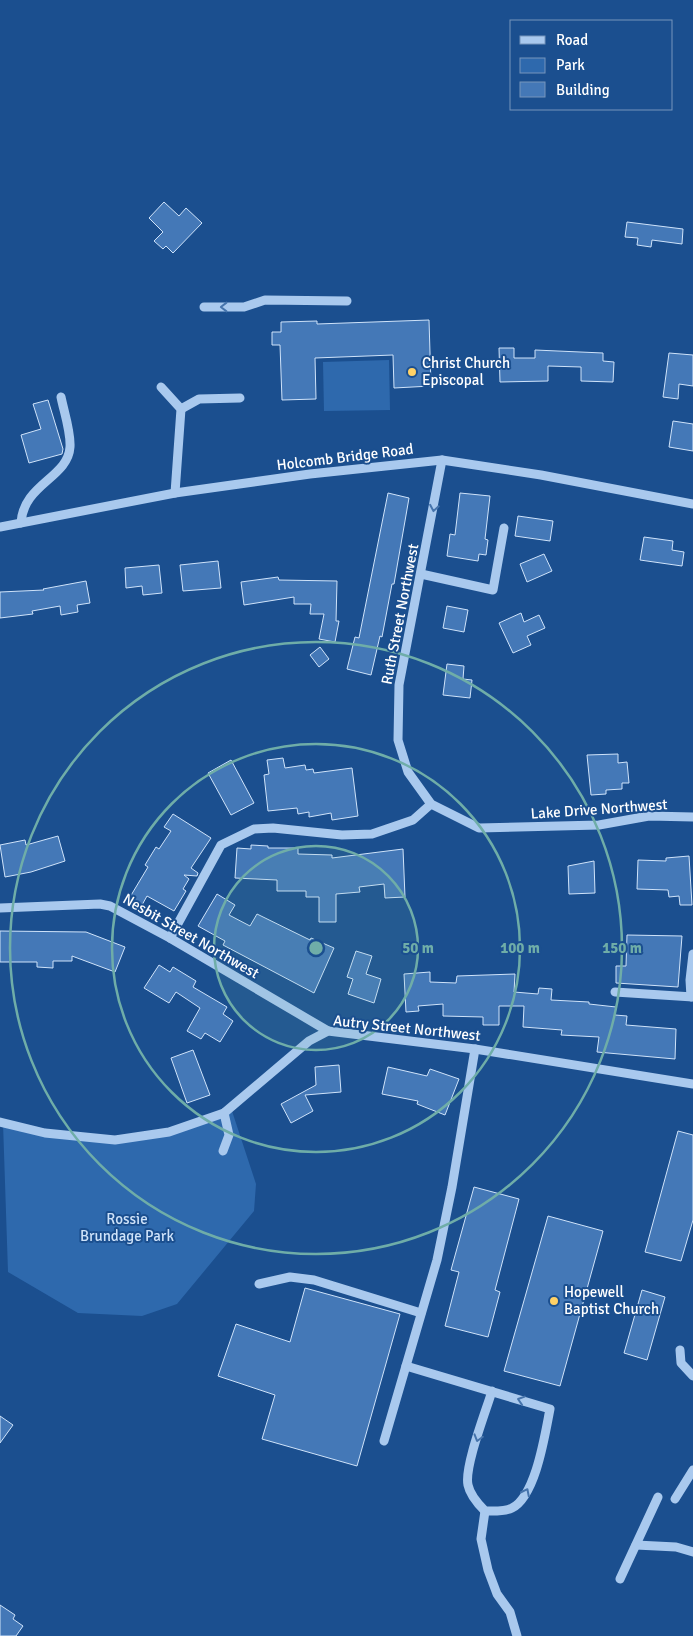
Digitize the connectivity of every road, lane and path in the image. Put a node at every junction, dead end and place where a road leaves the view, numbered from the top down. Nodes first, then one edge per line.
1 (347, 301) dead end
2 (204, 307) dead end
3 (160, 387) dead end
4 (61, 397) dead end
5 (240, 398) dead end
6 (181, 409) junction
7 (442, 460) junction
8 (175, 493) junction
9 (693, 504) edge
10 (21, 523) junction
11 (0, 527) edge
12 (504, 528) dead end
13 (421, 574) junction
14 (431, 804) junction
15 (451, 814) joint
16 (693, 817) edge
17 (0, 908) edge
18 (170, 938) junction
19 (693, 954) edge
20 (615, 992) dead end
21 (692, 997) edge
22 (328, 1032) junction
23 (474, 1049) junction
24 (693, 1084) edge
25 (224, 1113) junction
26 (0, 1122) edge
27 (223, 1151) dead end
28 (259, 1284) dead end
29 (421, 1313) junction
30 (680, 1350) dead end
31 (406, 1366) junction
32 (693, 1376) edge
33 (492, 1391) junction
34 (384, 1441) dead end
35 (693, 1470) edge
36 (658, 1497) dead end
37 (676, 1499) dead end
38 (485, 1511) junction
39 (636, 1545) junction
40 (693, 1552) edge
41 (620, 1579) dead end
42 (518, 1636) edge

1 -> 2 street
3 - 6 street
4 - 10 street
5 - 6 street
6 - 8 street
7 - 8 street, Holcomb Bridge Road
7 - 9 street, Holcomb Bridge Road
7 -> 13 street, Ruth Street Northwest
8 - 10 street, Holcomb Bridge Road
10 - 11 street, Holcomb Bridge Road
12 - 13 street
13 - 14 street, Ruth Street Northwest
14 - 15 street, Ruth Street Northwest
14 - 18 street
15 - 16 street, Lake Drive Northwest
17 - 18 street, Nesbit Street Northwest
18 - 22 street, Nesbit Street Northwest
19 - 21 street
20 - 21 street
22 - 23 street, Autry Street Northwest
22 - 25 street, Autry Street Northwest
23 - 24 street, Autry Street Northwest
23 - 29 street
25 - 26 street, Autry Street Northwest
25 - 27 street
28 - 29 street
29 - 31 street
30 - 32 street
31 - 33 street
31 - 34 street
33 -> 38 street
38 -> 33 street
35 - 37 street
36 - 39 street
38 - 42 street
39 - 40 street
39 - 41 street

